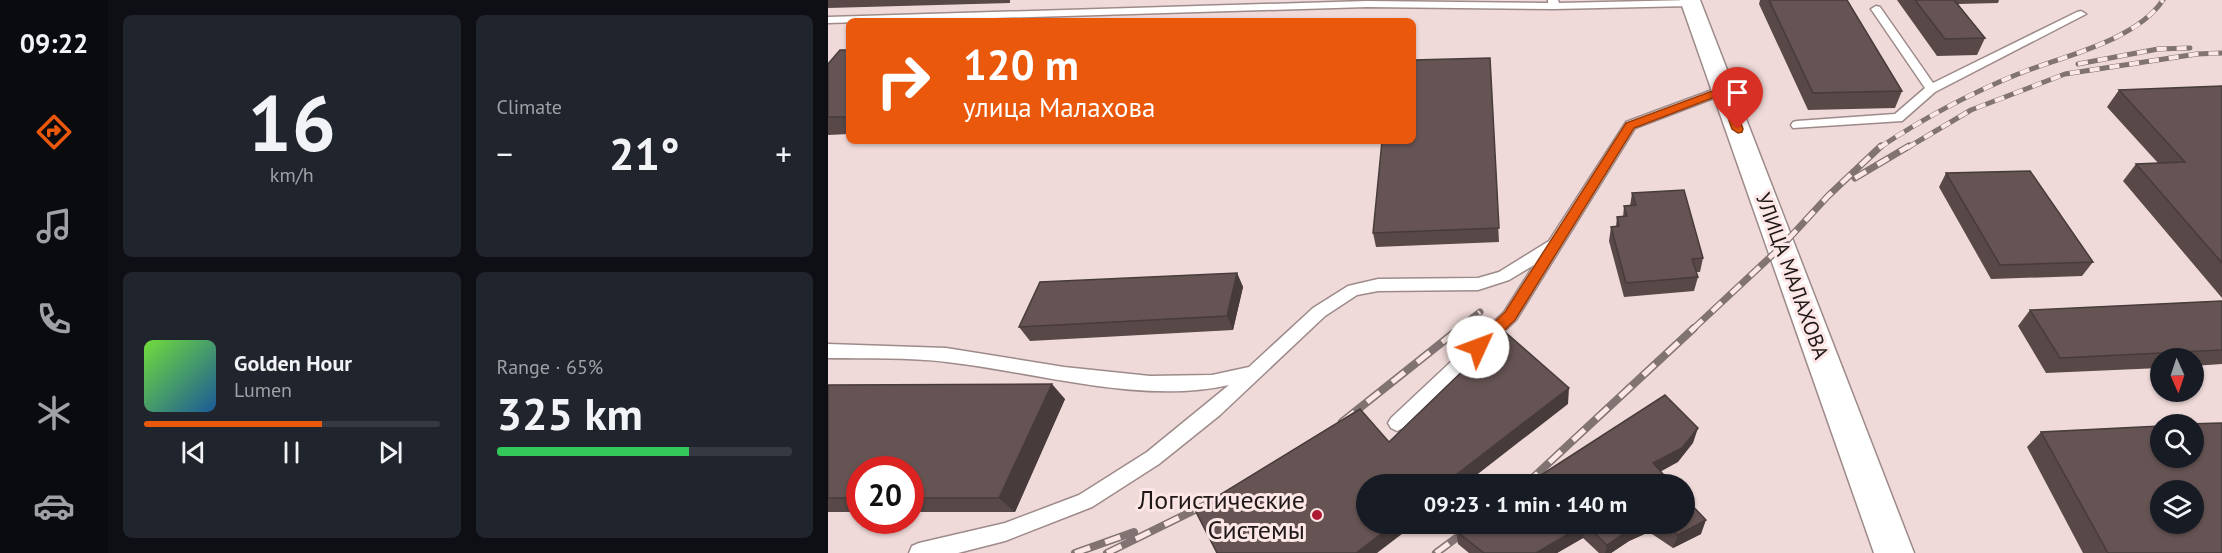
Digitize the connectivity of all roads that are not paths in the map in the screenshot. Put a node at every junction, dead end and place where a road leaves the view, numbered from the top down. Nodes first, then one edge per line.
1 (1690, 2) edge
2 (1554, 3) edge
3 (1876, 9) dead end
4 (2081, 14) dead end
5 (895, 18) edge
6 (846, 19) edge
7 (828, 20) edge
8 (1931, 89) junction
9 (1723, 90) junction
10 (1797, 125) dead end
11 (1554, 245) junction
12 (828, 351) edge
13 (1254, 373) junction
14 (1397, 423) dead end
15 (919, 553) edge
16 (1894, 553) edge

1 - 2 lane
1 - 9 street, УЛИЦА МАЛАХОВА
2 - 5 lane
3 - 8 lane
4 - 8 lane
6 - 7 lane
8 - 10 lane
9 - 11 lane
9 - 16 street, УЛИЦА МАЛАХОВА
11 - 13 lane
11 - 14 lane
12 - 13 lane
13 - 15 lane

